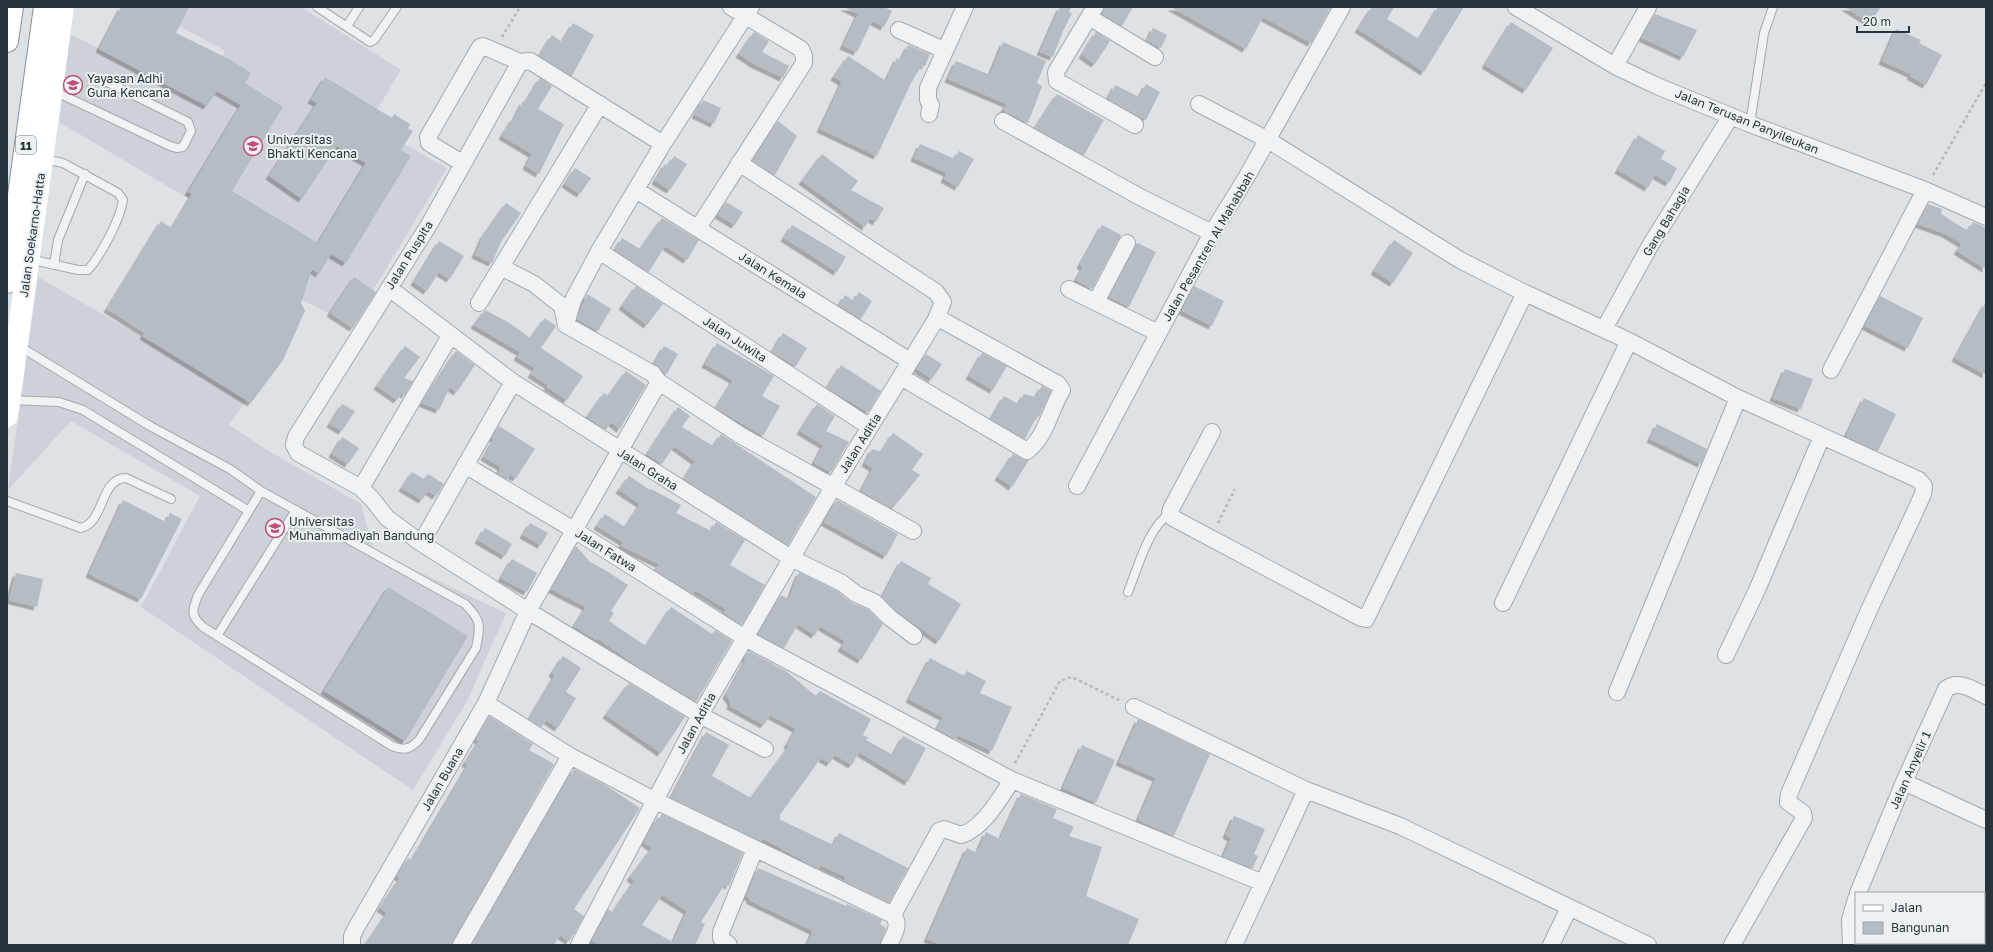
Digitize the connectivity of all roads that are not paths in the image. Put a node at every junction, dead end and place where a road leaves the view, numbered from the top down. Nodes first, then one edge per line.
1 (12, 7) edge
2 (45, 7) edge
3 (63, 7) edge
4 (317, 7) edge
5 (359, 7) edge
6 (397, 7) edge
7 (731, 7) edge
8 (965, 7) edge
9 (1342, 7) edge
10 (1516, 7) edge
11 (1648, 7) edge
12 (1773, 7) edge
13 (748, 11) edge
14 (1092, 12) edge
15 (347, 26) junction
16 (899, 30) dead end
17 (7, 41) edge
18 (944, 50) junction
19 (1155, 57) dead end
20 (520, 62) junction
21 (1615, 66) junction
22 (107, 82) dead end
23 (52, 90) junction
24 (600, 104) junction
25 (1199, 104) dead end
26 (929, 114) dead end
27 (1730, 116) junction
28 (1003, 121) dead end
29 (1750, 124) junction
30 (1135, 125) dead end
31 (1268, 140) junction
32 (663, 144) junction
33 (42, 158) junction
34 (462, 163) junction
35 (738, 163) junction
36 (86, 174) junction
37 (636, 190) junction
38 (1925, 190) junction
39 (1986, 217) edge
40 (698, 228) junction
41 (1212, 233) junction
42 (1127, 243) dead end
43 (599, 251) junction
44 (28, 259) junction
45 (54, 265) junction
46 (501, 267) junction
47 (7, 282) edge
48 (389, 288) junction
49 (1069, 289) dead end
50 (1525, 293) junction
51 (1096, 302) junction
52 (479, 303) dead end
53 (934, 321) junction
54 (566, 325) junction
55 (1604, 329) junction
56 (1158, 333) junction
57 (450, 336) junction
58 (1629, 341) junction
59 (17, 345) junction
60 (910, 361) junction
61 (1831, 370) dead end
62 (901, 376) junction
63 (514, 382) junction
64 (660, 382) junction
65 (1738, 398) junction
66 (8, 408) edge
67 (870, 427) junction
68 (1212, 432) dead end
69 (1822, 436) junction
70 (619, 451) junction
71 (465, 465) junction
72 (1077, 486) dead end
73 (833, 487) junction
74 (361, 488) junction
75 (261, 491) junction
76 (171, 499) dead end
77 (7, 501) edge
78 (296, 510) junction
79 (249, 511) junction
80 (1170, 514) junction
81 (574, 530) junction
82 (913, 531) dead end
83 (421, 543) junction
84 (791, 558) junction
85 (1128, 592) dead end
86 (1502, 603) dead end
87 (528, 611) junction
88 (218, 636) junction
89 (914, 636) dead end
90 (745, 638) junction
91 (1726, 655) dead end
92 (1617, 692) dead end
93 (1986, 696) edge
94 (486, 703) junction
95 (1134, 708) road end
96 (700, 715) junction
97 (765, 749) dead end
98 (570, 756) junction
99 (1009, 779) junction
100 (1904, 782) junction
101 (1306, 790) junction
102 (654, 800) junction
103 (1986, 820) edge
104 (755, 849) junction
105 (1263, 883) junction
106 (1858, 892) edge
107 (1855, 902) edge
108 (1569, 908) junction
109 (894, 914) junction
110 (352, 945) edge
111 (461, 945) edge
112 (579, 945) edge
113 (729, 945) edge
114 (889, 945) edge
115 (1234, 945) edge
116 (1551, 945) edge
117 (1648, 945) edge
118 (1732, 945) edge
119 (1851, 945) edge

1 - 17 main road
2 - 47 main road, Jalan Soekarno-Hatta / 11
3 - 23 main road, Jalan Soekarno-Hatta
4 - 15 lane
5 - 15 lane
6 - 15 lane
7 - 13 street
8 - 18 street
9 - 31 street, Jalan Pesantren Al Mahabbah
10 - 21 street, Jalan Terusan Panyileukan
11 - 21 street
12 - 29 lane
13 - 32 street
13 - 35 street
14 - 19 street
14 - 30 street
16 - 18 street
18 - 26 street
20 - 24 street
20 - 34 street, Jalan Puspita
20 - 34 street
21 - 27 street, Jalan Terusan Panyileukan
22 - 23 lane
23 - 33 main road, Jalan Soekarno-Hatta
24 - 32 street
24 - 46 street
25 - 31 street
27 - 29 street, Jalan Terusan Panyileukan
27 - 55 street, Gang Bahagia
28 - 41 street
29 - 38 street, Jalan Terusan Panyileukan
31 - 41 street, Jalan Pesantren Al Mahabbah
31 - 50 street
32 - 37 street
33 - 36 lane
33 - 44 main road, Jalan Soekarno-Hatta
34 - 48 street, Jalan Puspita
35 - 40 street
35 - 53 street, Jalan Aditia
36 - 45 lane
36 - 45 lane
37 - 40 street, Jalan Kemala
37 - 43 street
38 - 39 street, Jalan Terusan Panyileukan
38 - 61 street
40 - 60 street, Jalan Kemala
41 - 56 street, Jalan Pesantren Al Mahabbah
42 - 51 street
43 - 54 street
43 - 67 street, Jalan Juwita
44 - 45 lane
44 - 59 main road, Jalan Soekarno-Hatta
46 - 52 street
46 - 54 street
48 - 57 street, Jalan Graha
48 - 74 street, Jalan Puspita
49 - 51 street
50 - 55 street
50 - 80 street
51 - 56 street
53 - 60 street, Jalan Aditia
53 - 62 street
54 - 64 street
55 - 58 street
56 - 72 street, Jalan Pesantren Al Mahabbah
57 - 63 street, Jalan Graha
57 - 74 street
58 - 65 street
58 - 86 street
59 - 66 main road, Jalan Soekarno-Hatta
59 - 75 lane
60 - 62 street, Jalan Aditia
62 - 67 street, Jalan Aditia
63 - 70 street, Jalan Graha
63 - 71 street
64 - 70 street, Jalan Buana
64 - 73 street
65 - 69 street
65 - 92 street
66 - 79 lane
67 - 73 street, Jalan Aditia
68 - 80 street
69 - 91 street
69 - 118 street
70 - 81 street, Jalan Buana
70 - 84 street, Jalan Graha
71 - 81 street, Jalan Fatwa
71 - 83 street
73 - 82 street
73 - 84 street, Jalan Aditia
74 - 83 street
75 - 78 lane
75 - 79 lane
76 - 77 lane
78 - 88 lane
78 - 88 lane
79 - 88 lane
80 - 85 lane
81 - 87 street, Jalan Buana
81 - 90 street, Jalan Fatwa
83 - 87 street
84 - 89 street, Jalan Graha
84 - 90 street, Jalan Aditia
87 - 94 street, Jalan Buana
87 - 96 street
90 - 96 street, Jalan Aditia
90 - 99 street, Jalan Fatwa
93 - 100 street, Jalan Anyelir 1
94 - 98 street
94 - 110 street, Jalan Buana
95 - 101 street
96 - 97 street
96 - 102 street, Jalan Aditia
98 - 102 street
98 - 111 street
99 - 105 street, Jalan Fatwa
99 - 109 street
100 - 103 street
100 - 106 street, Jalan Anyelir 1
101 - 105 street
101 - 108 street
102 - 104 street
102 - 112 street, Jalan Aditia
104 - 109 street
104 - 113 street
105 - 115 street
107 - 119 street
108 - 116 street
108 - 117 street
109 - 114 street

